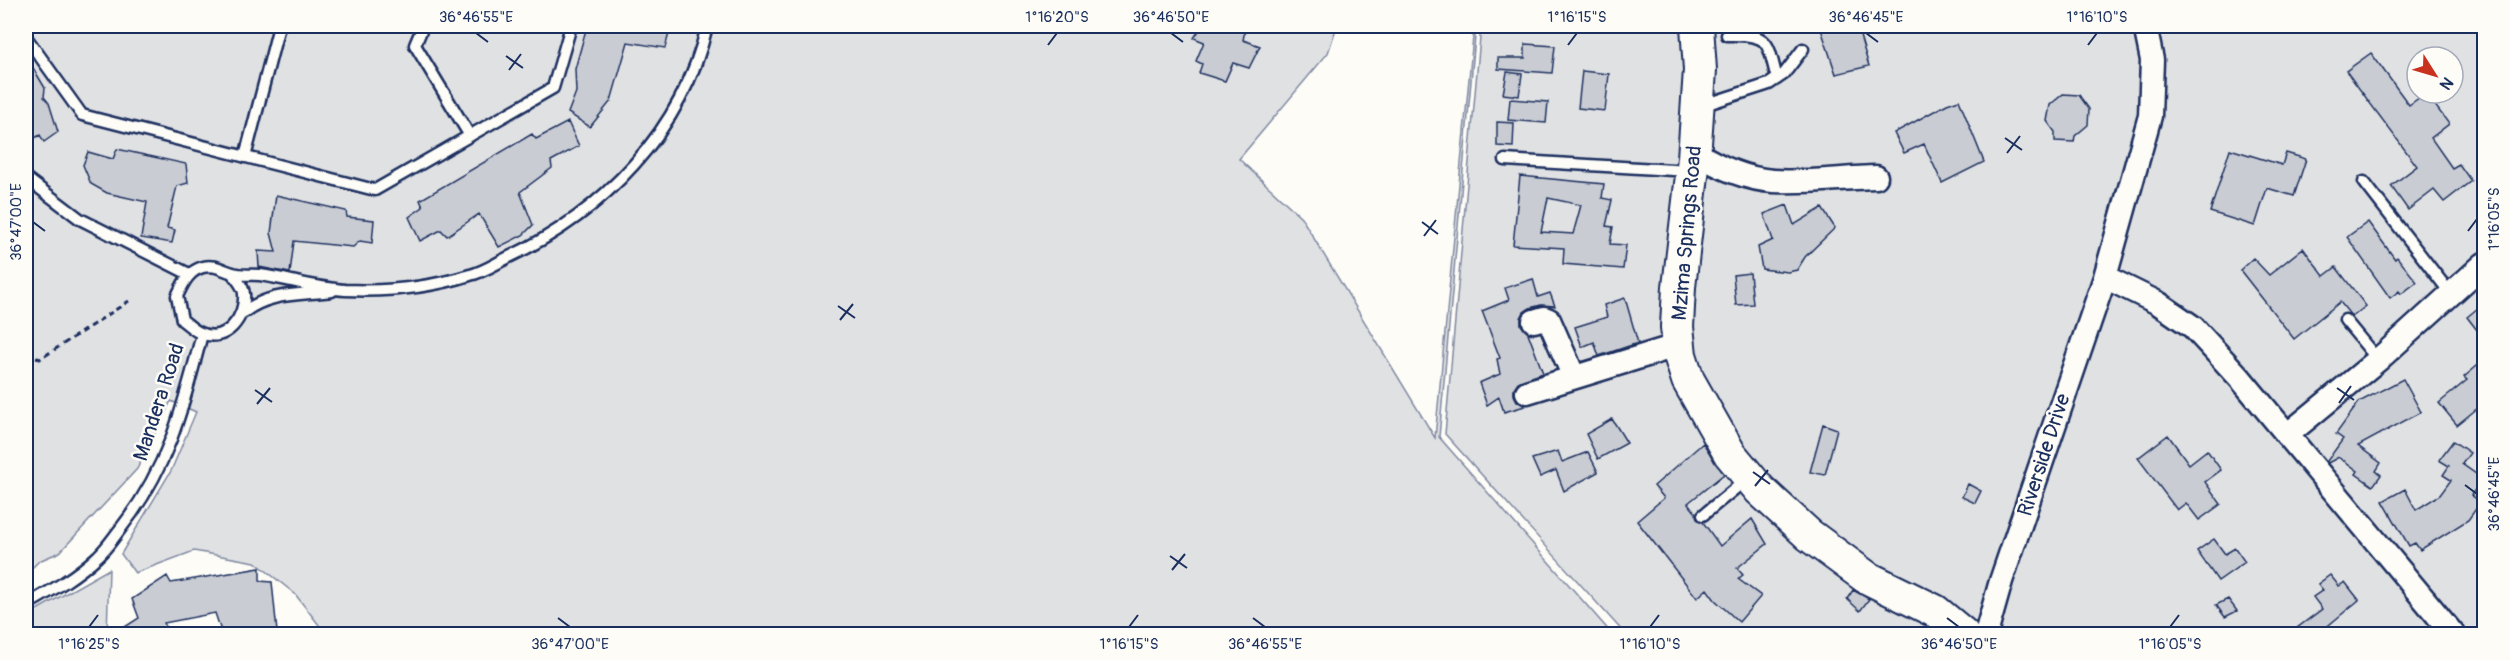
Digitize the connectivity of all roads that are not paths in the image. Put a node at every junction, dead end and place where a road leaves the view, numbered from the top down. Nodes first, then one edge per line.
1 (279, 26) edge
2 (423, 26) edge
3 (571, 26) edge
4 (707, 26) edge
5 (1697, 26) edge
6 (2145, 26) edge
7 (1727, 35) dead end
8 (26, 38) edge
9 (1803, 49) dead end
10 (1777, 79) junction
11 (1698, 106) junction
12 (470, 136) junction
13 (245, 157) junction
14 (1505, 160) dead end
15 (1694, 161) junction
16 (26, 177) edge
17 (1876, 177) dead end
18 (2364, 182) dead end
19 (2484, 264) edge
20 (189, 274) junction
21 (233, 274) junction
22 (2105, 277) junction
23 (342, 289) junction
24 (2451, 294) junction
25 (244, 312) junction
26 (2345, 320) dead end
27 (1534, 321) dead end
28 (202, 334) junction
29 (1679, 345) junction
30 (2378, 360) junction
31 (1574, 377) junction
32 (1527, 392) dead end
33 (2287, 435) junction
34 (1749, 477) junction
35 (1703, 515) dead end
36 (26, 604) edge
37 (1963, 634) edge
38 (1986, 634) edge
39 (2453, 634) edge

1 - 13 lane
2 - 12 lane
3 - 12 lane
4 - 23 lane
5 - 11 street, Mzima Springs Road
6 - 22 street, Riverside Drive
7 - 10 lane
8 - 13 lane
9 - 10 lane
10 - 11 lane
11 - 15 street, Mzima Springs Road
12 - 13 lane
14 - 15 lane
15 - 17 street
15 - 29 street, Mzima Springs Road
16 - 20 lane
18 - 24 lane
19 - 24 street
20 - 21 lane
20 - 28 lane
21 - 23 lane
21 - 25 lane
22 - 33 street
22 - 38 street, Riverside Drive
23 - 25 lane
24 - 30 street
25 - 28 lane
26 - 30 lane
27 - 31 street
28 - 36 lane, Mandera Road
29 - 31 street
29 - 34 street, Mzima Springs Road
30 - 33 street
31 - 32 street
33 - 39 street
34 - 35 lane
34 - 37 street, Mzima Springs Road

